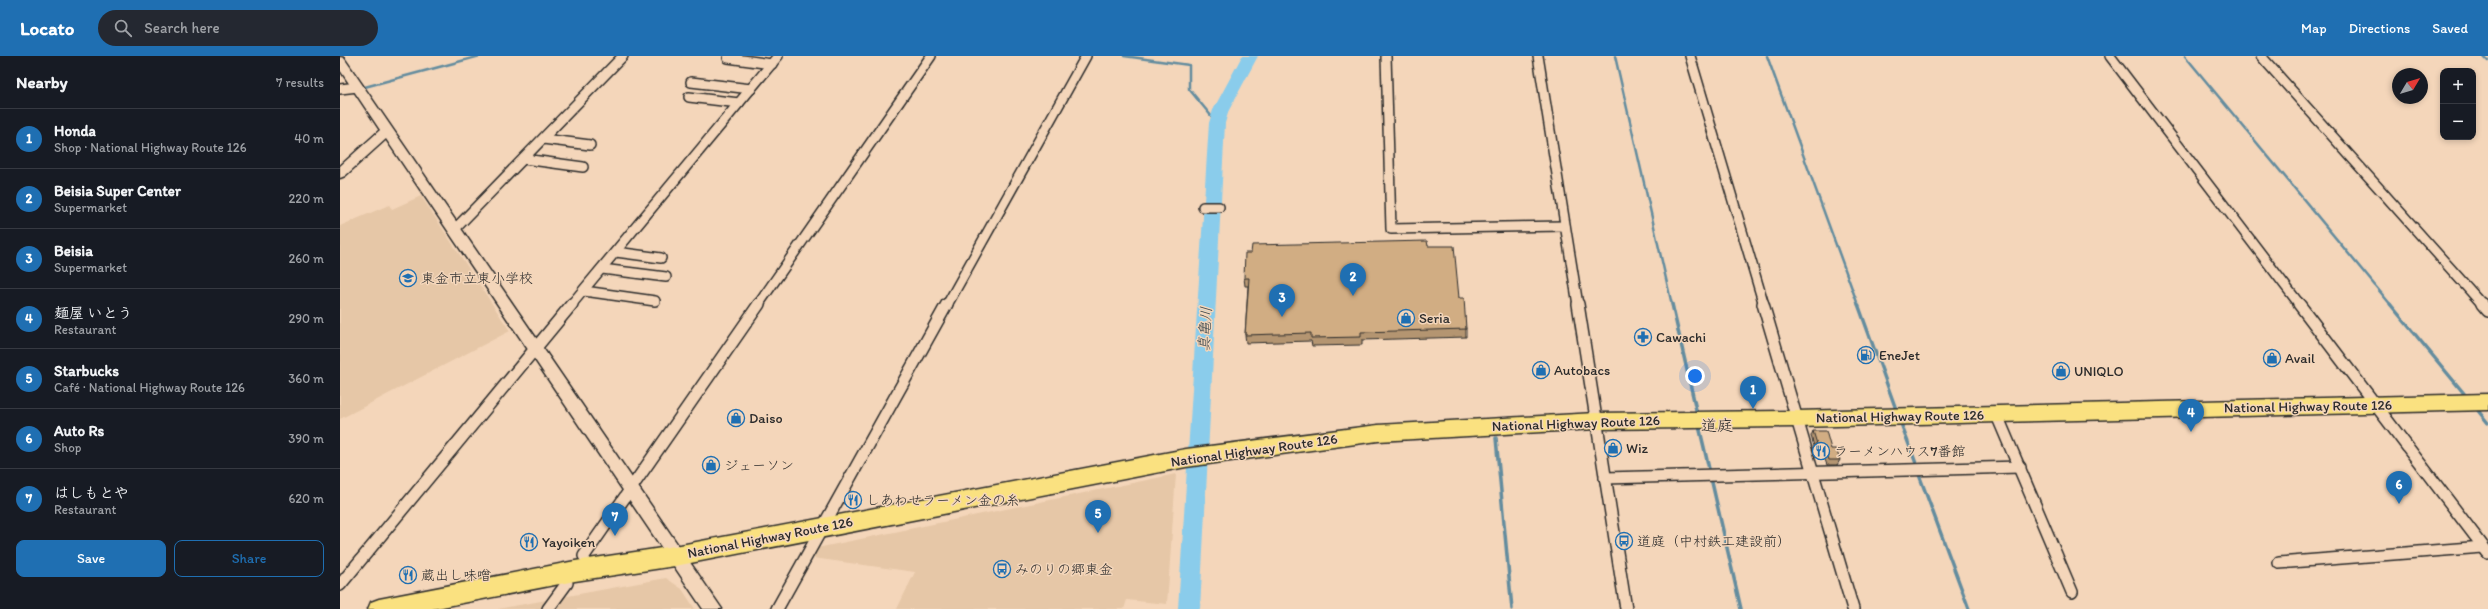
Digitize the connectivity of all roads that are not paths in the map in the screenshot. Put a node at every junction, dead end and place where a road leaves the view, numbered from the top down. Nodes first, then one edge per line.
1 (623, 56) edge
2 (931, 56) edge
3 (1086, 56) edge
4 (1386, 56) edge
5 (1538, 56) edge
6 (1690, 56) edge
7 (2110, 56) edge
8 (2261, 56) edge
9 (728, 58) dead end
10 (775, 60) edge
11 (340, 61) edge
12 (691, 82) dead end
13 (358, 87) junction
14 (340, 89) edge
15 (751, 89) junction
16 (689, 97) dead end
17 (739, 103) junction
18 (387, 130) junction
19 (543, 139) junction
20 (590, 145) dead end
21 (524, 159) junction
22 (583, 166) dead end
23 (340, 173) edge
24 (1203, 207) dead end
25 (1219, 207) dead end
26 (1565, 226) junction
27 (454, 230) junction
28 (616, 252) junction
29 (661, 258) dead end
30 (602, 269) junction
31 (666, 277) dead end
32 (584, 291) junction
33 (655, 301) dead end
34 (2488, 311) edge
35 (536, 350) junction
36 (2488, 402) edge
37 (2376, 405) junction
38 (1996, 414) junction
39 (1797, 419) junction
40 (1596, 421) junction
41 (2020, 468) junction
42 (1813, 472) junction
43 (1605, 478) junction
44 (630, 489) junction
45 (823, 527) junction
46 (2485, 550) edge
47 (584, 556) dead end
48 (675, 556) junction
49 (2279, 563) dead end
50 (566, 583) junction
51 (340, 585) edge
52 (2072, 592) dead end
53 (379, 609) edge
54 (434, 609) edge
55 (548, 609) edge
56 (713, 609) edge
57 (778, 609) edge
58 (1626, 609) edge
59 (1853, 609) edge

1 - 19 street
2 - 44 street
3 - 45 street
4 - 26 street
5 - 26 street
6 - 39 street
7 - 37 street
8 - 34 street
9 - 10 street
10 - 15 street
11 - 13 street
12 - 15 street
13 - 14 street
13 - 18 street
15 - 17 street
16 - 17 street
17 - 28 street
18 - 23 street
18 - 27 street
19 - 20 street
19 - 21 street
21 - 22 street
21 - 27 street
24 - 25 street
26 - 40 street
27 - 35 street
28 - 29 street
28 - 30 street
30 - 31 street
30 - 32 street
32 - 33 street
32 - 35 street
35 - 44 street
35 - 51 street
36 - 37 highway, National Highway Route 126
37 - 38 highway, National Highway Route 126
37 - 46 street
38 - 39 highway, National Highway Route 126
38 - 41 street
39 - 40 highway, National Highway Route 126
39 - 42 street
40 - 43 street
40 - 45 highway, National Highway Route 126
41 - 42 street
41 - 52 street
42 - 43 street
42 - 59 street
43 - 58 street
44 - 47 street
44 - 48 street
45 - 48 highway, National Highway Route 126
45 - 57 street
46 - 49 street
48 - 50 highway, National Highway Route 126
48 - 53 highway, National Highway Route 126
48 - 56 street
50 - 54 highway, National Highway Route 126
50 - 55 street

